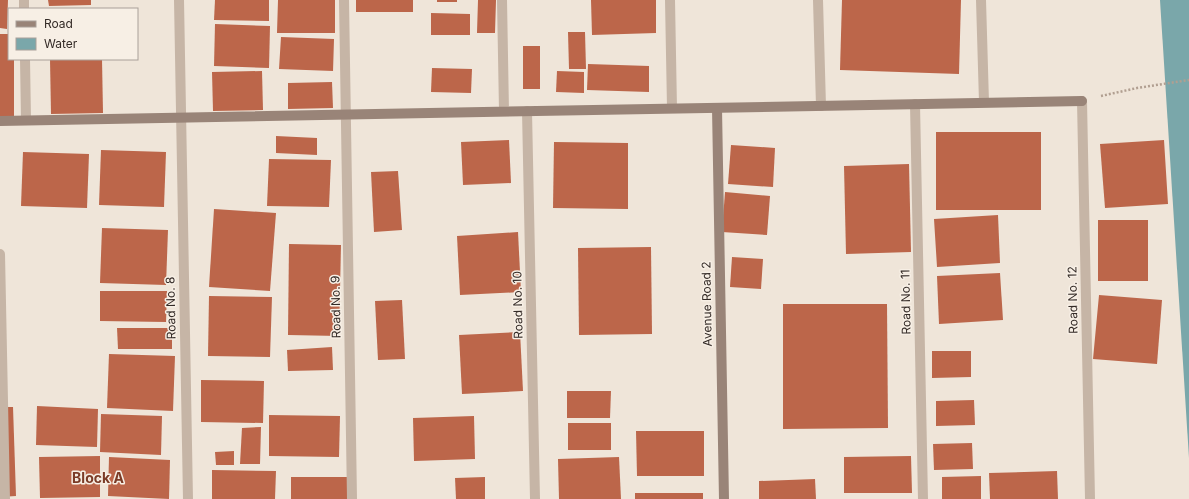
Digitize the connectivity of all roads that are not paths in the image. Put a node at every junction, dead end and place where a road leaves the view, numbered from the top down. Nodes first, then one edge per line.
1 (179, 0) edge
2 (344, 0) edge
3 (502, 0) edge
4 (670, 0) edge
5 (818, 0) edge
6 (981, 0) edge
7 (25, 60) edge
8 (984, 102) junction
9 (915, 104) junction
10 (821, 106) junction
11 (672, 108) junction
12 (716, 108) junction
13 (527, 111) junction
14 (504, 112) junction
15 (345, 115) junction
16 (181, 117) junction
17 (26, 120) junction
18 (0, 121) edge
19 (0, 254) edge
20 (5, 499) edge
21 (188, 499) edge
22 (352, 499) edge
23 (535, 499) edge
24 (724, 499) edge
25 (923, 499) edge
26 (1090, 499) edge

1 - 16 street, Road No. 8
2 - 15 street, Road No. 9
3 - 14 street
4 - 11 street
5 - 10 street
6 - 8 street
7 - 17 street
8 - 9 street
8 - 26 street, Road No. 12
9 - 10 street
9 - 25 street, Road No. 11
10 - 12 street
11 - 12 street
11 - 13 street
12 - 24 street, Avenue Road 2
13 - 14 street
13 - 23 street, Road No. 10
14 - 15 street
15 - 16 street
15 - 22 street, Road No. 9
16 - 17 street
16 - 21 street, Road No. 8
17 - 18 street
19 - 20 street

